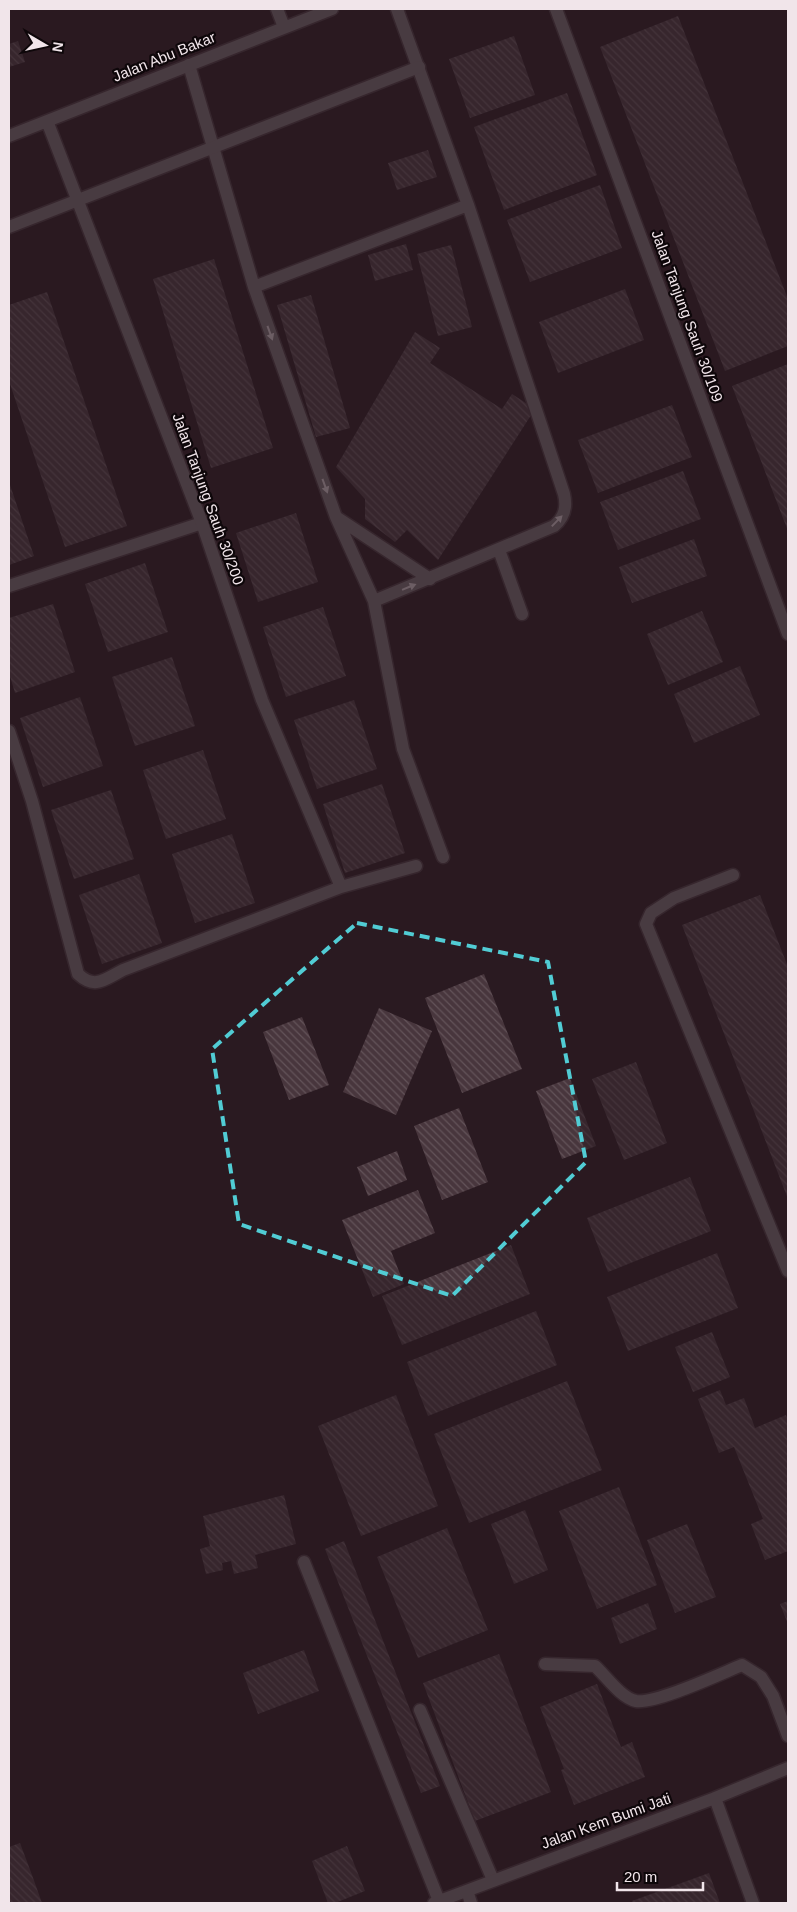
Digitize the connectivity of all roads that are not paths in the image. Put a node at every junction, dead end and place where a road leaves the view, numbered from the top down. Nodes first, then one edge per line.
1 (277, 9) edge
2 (332, 9) edge
3 (397, 9) edge
4 (556, 9) edge
5 (284, 27) junction
6 (189, 65) junction
7 (419, 67) junction
8 (47, 121) junction
9 (9, 136) edge
10 (214, 147) junction
11 (79, 199) junction
12 (468, 205) junction
13 (9, 227) edge
14 (254, 288) junction
15 (336, 517) junction
16 (202, 523) junction
17 (499, 550) junction
18 (430, 579) junction
19 (9, 586) edge
20 (374, 601) junction
21 (522, 614) dead end
22 (788, 634) edge
23 (9, 731) edge
24 (443, 857) dead end
25 (416, 866) dead end
26 (733, 875) dead end
27 (341, 887) junction
28 (786, 1257) edge
29 (788, 1271) edge
30 (304, 1562) dead end
31 (545, 1664) dead end
32 (420, 1710) dead end
33 (788, 1736) edge
34 (788, 1768) edge
35 (715, 1798) junction
36 (494, 1880) junction
37 (469, 1897) edge
38 (436, 1902) edge
39 (753, 1903) edge

1 - 5 street
2 - 5 street, Jalan Abu Bakar
3 - 7 street
4 - 22 street, Jalan Tanjung Sauh 30/109
5 - 6 street, Jalan Abu Bakar
6 - 8 street, Jalan Abu Bakar
6 - 10 street
7 - 10 street
7 - 12 street
8 - 9 street, Jalan Abu Bakar
8 - 11 street, Jalan Tanjung Sauh 30/200
10 - 11 street
10 - 14 street
11 - 13 street
11 - 16 street, Jalan Tanjung Sauh 30/200
12 - 14 street
17 -> 12 street
14 -> 15 street
15 - 18 street
15 - 20 street
16 - 19 street
16 - 27 street, Jalan Tanjung Sauh 30/200
17 - 18 street
17 - 21 street
20 -> 18 street
20 - 24 street
23 - 27 street
25 - 27 street
26 - 28 street
28 - 29 street
30 - 38 street
31 - 33 street
32 - 36 street
34 - 35 street, Jalan Kem Bumi Jati
35 - 36 street, Jalan Kem Bumi Jati
35 - 39 street
36 - 37 street, Jalan Kem Bumi Jati
37 - 38 street, Jalan Kem Bumi Jati

